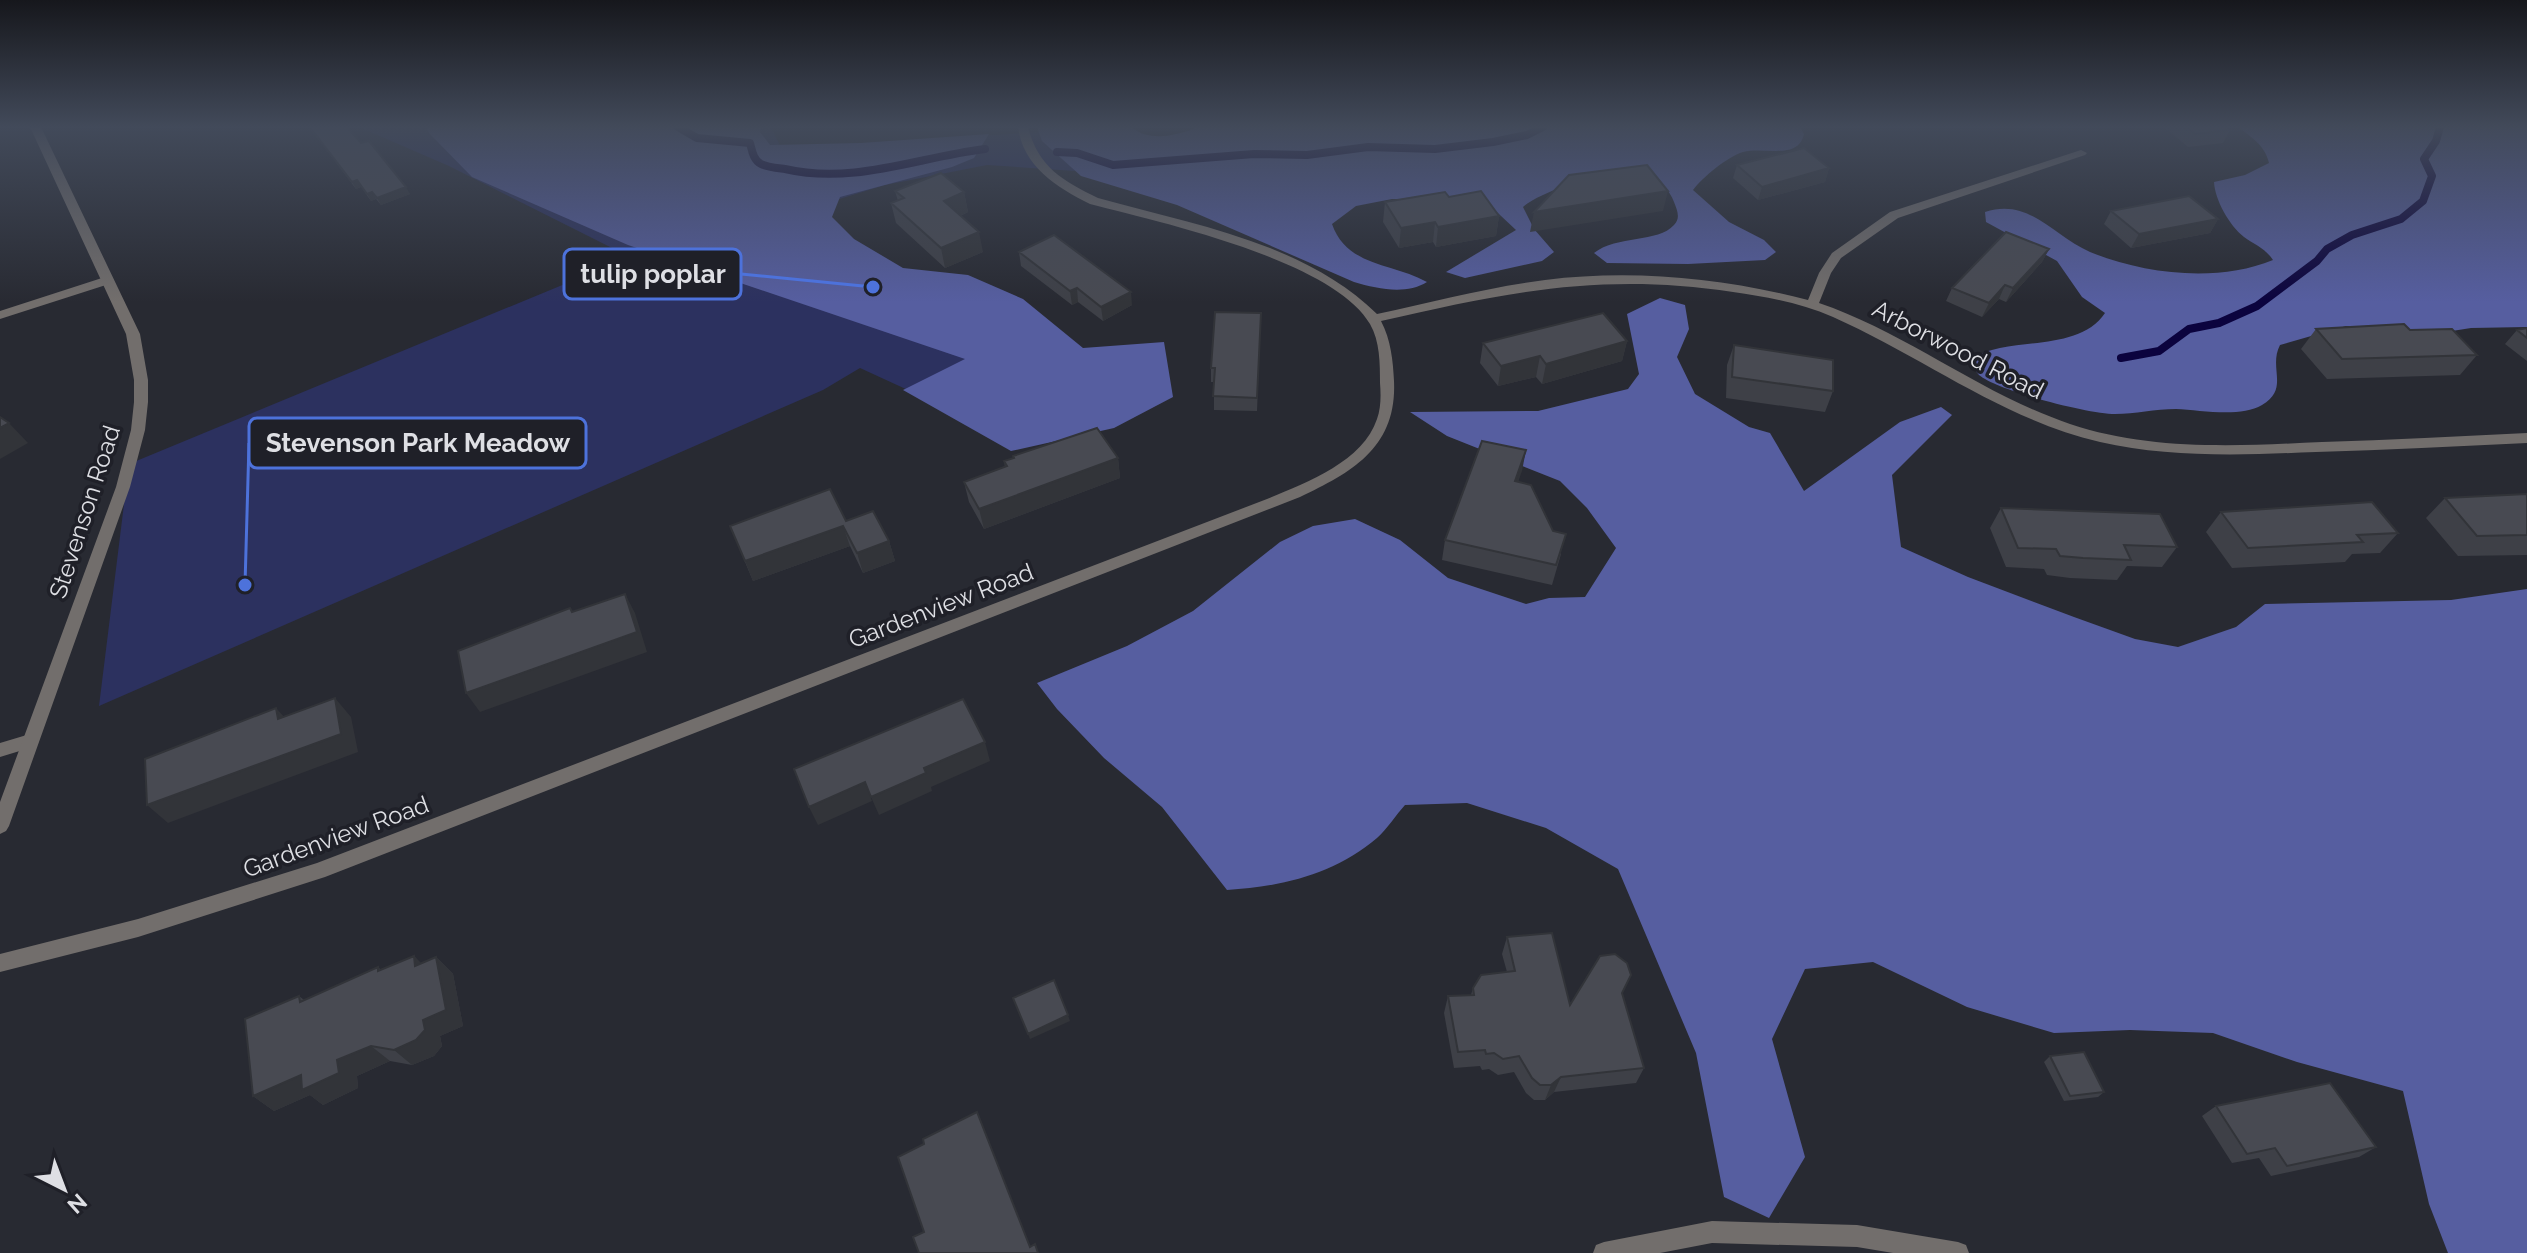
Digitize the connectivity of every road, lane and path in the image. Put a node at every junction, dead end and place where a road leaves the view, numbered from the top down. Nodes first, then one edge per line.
1 (62, 185) edge
2 (1065, 185) edge
3 (1983, 185) edge
4 (105, 281) junction
5 (1812, 305) junction
6 (0, 315) edge
7 (1374, 319) junction
8 (2527, 438) edge
9 (30, 741) junction
10 (0, 750) edge
11 (0, 826) edge
12 (0, 963) edge
13 (1604, 1253) edge
14 (1958, 1253) edge

1 - 4 street, Stevenson Road
2 - 7 street
3 - 5 street
4 - 6 street
4 - 9 street, Stevenson Road
5 - 7 street, Arborwood Road
5 - 8 street, Arborwood Road
7 - 12 street, Gardenview Road
9 - 10 street
9 - 11 street, Stevenson Road
13 - 14 street

